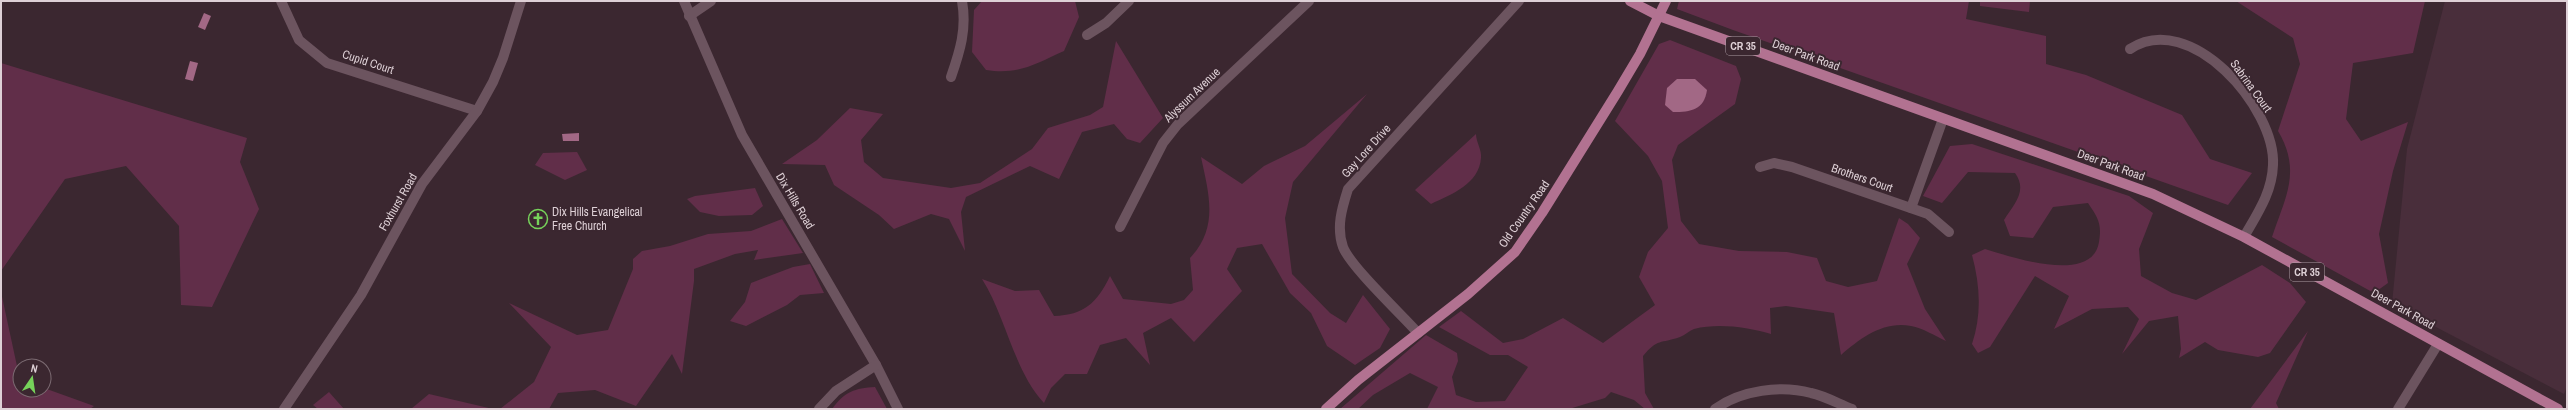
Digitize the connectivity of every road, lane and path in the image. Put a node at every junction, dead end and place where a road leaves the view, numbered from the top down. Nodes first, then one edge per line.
1 (281, 1) edge
2 (521, 1) edge
3 (684, 1) edge
4 (711, 1) edge
5 (962, 1) edge
6 (1129, 1) edge
7 (1309, 1) edge
8 (1518, 1) edge
9 (1630, 1) edge
10 (1666, 1) edge
11 (690, 16) junction
12 (1659, 16) junction
13 (1087, 35) dead end
14 (2130, 49) dead end
15 (951, 77) dead end
16 (477, 111) junction
17 (1943, 119) junction
18 (1760, 167) dead end
19 (1910, 208) junction
20 (1120, 227) dead end
21 (1949, 232) dead end
22 (2244, 238) junction
23 (1418, 333) junction
24 (2438, 344) junction
25 (876, 365) junction
26 (284, 409) edge
27 (819, 409) edge
28 (898, 409) edge
29 (1326, 409) edge
30 (1715, 409) edge
31 (1852, 409) edge
32 (2398, 409) edge
33 (2558, 409) edge

1 - 16 street, Cupid Court
2 - 16 street, Foxhurst Road
3 - 11 street, Dix Hills Road
4 - 11 street
5 - 15 street
6 - 13 street
7 - 20 street, Alyssum Avenue
8 - 23 street, Gay Lore Drive
9 - 12 main road, Deer Park Road / CR 35
10 - 12 main road, Old Country Road
11 - 25 street, Dix Hills Road
12 - 17 main road, Deer Park Road / CR 35
12 - 23 main road, Old Country Road
14 - 22 street, Sabrina Court
16 - 26 street, Foxhurst Road
17 - 19 street
17 - 22 main road, Deer Park Road / CR 35
18 - 19 street, Brothers Court
19 - 21 street, Brothers Court
22 - 24 main road, Deer Park Road / CR 35
23 - 29 main road, Old Country Road
24 - 32 street
24 - 33 main road, Deer Park Road / CR 35
25 - 27 street
25 - 28 street, Dix Hills Road
30 - 31 street

